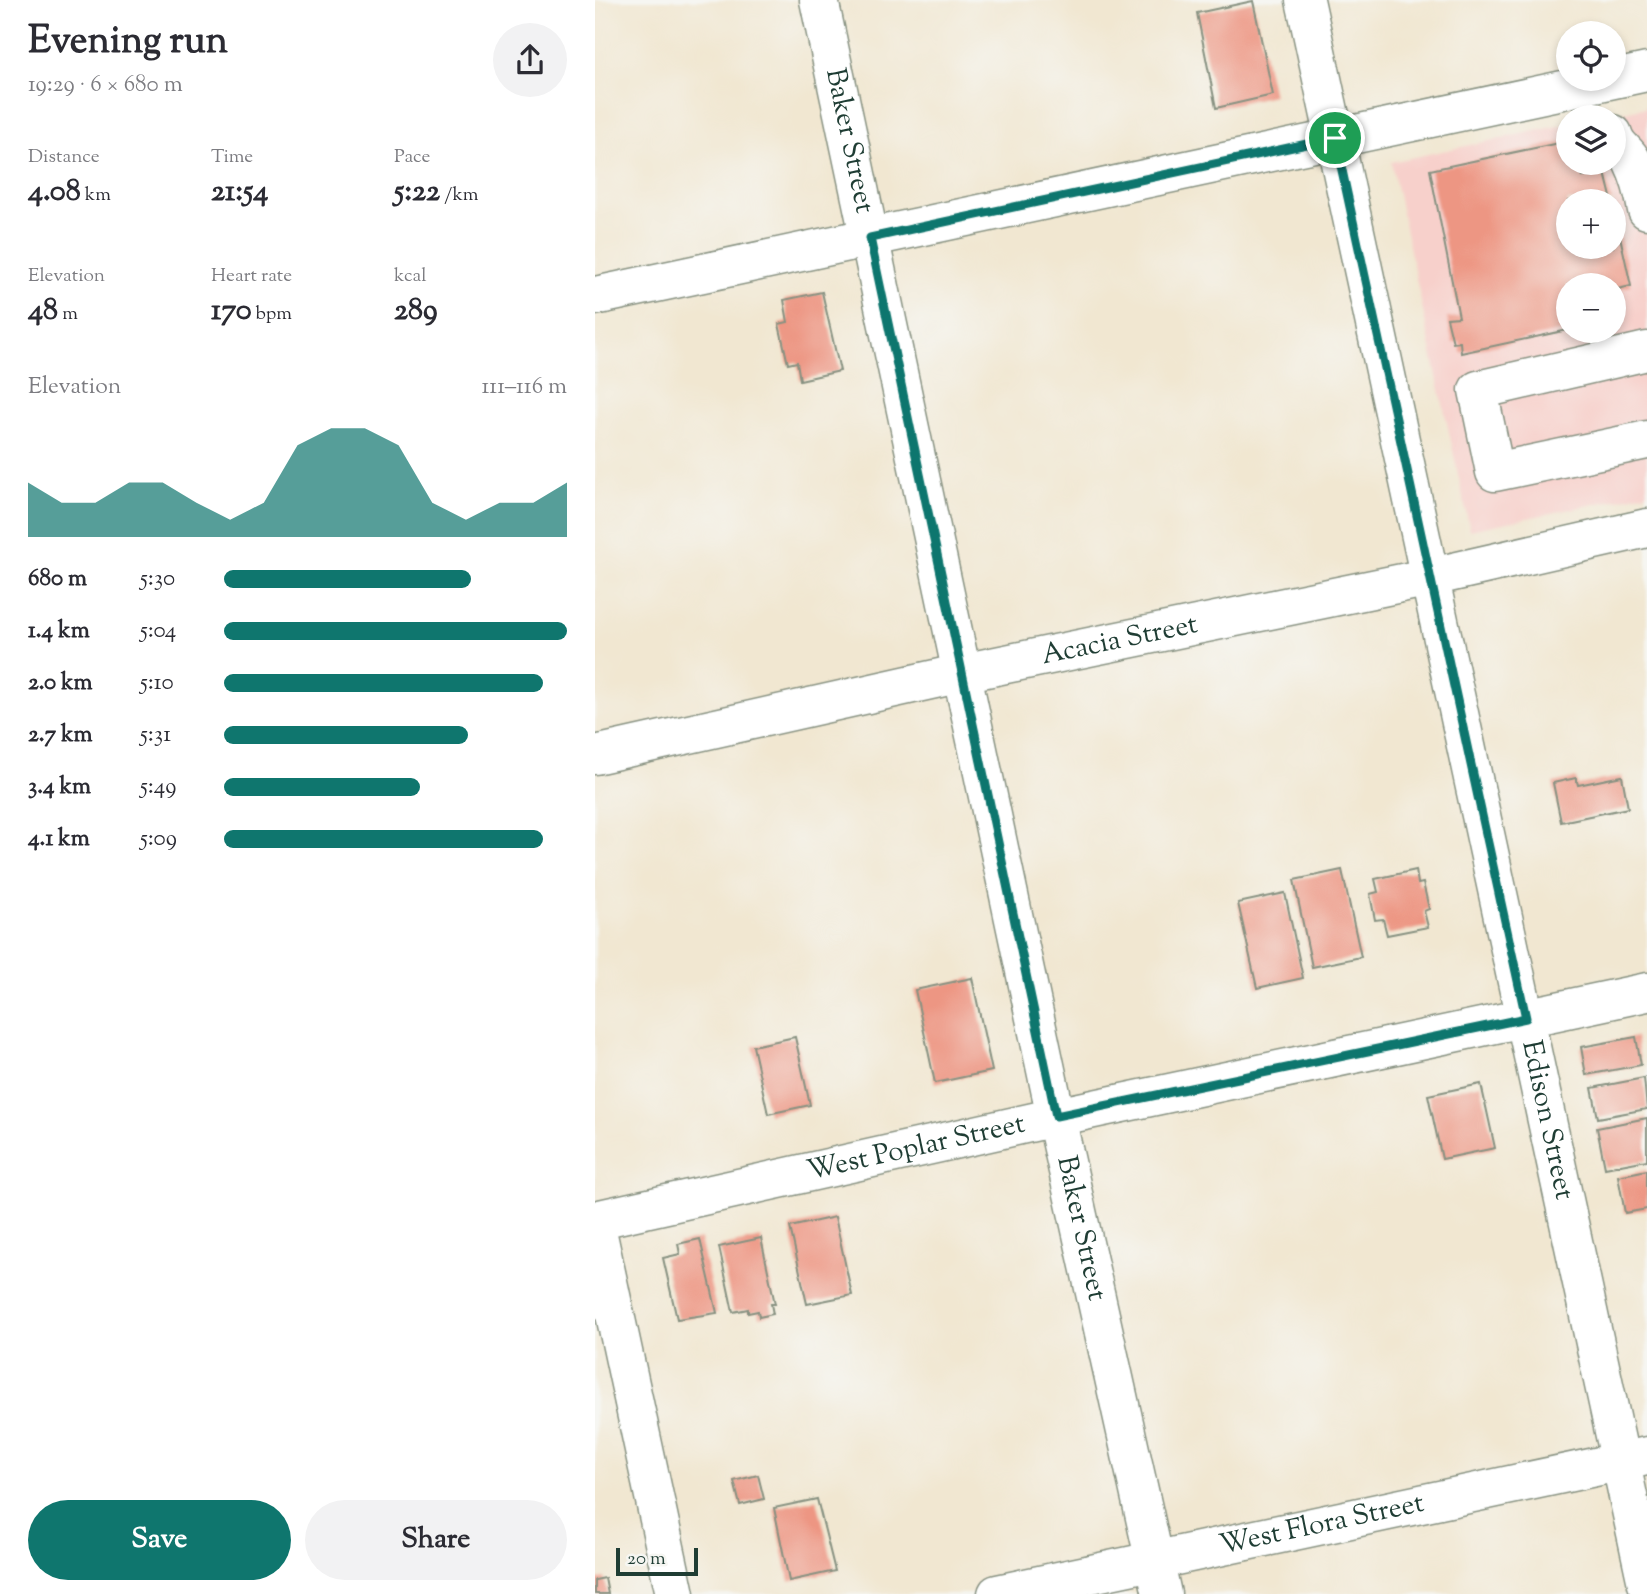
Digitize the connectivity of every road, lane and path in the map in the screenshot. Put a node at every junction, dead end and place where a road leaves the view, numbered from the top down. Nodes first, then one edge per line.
1 (818, 0) edge
2 (1305, 0) edge
3 (1647, 72) edge
4 (1606, 99) edge
5 (1335, 138) junction
6 (1630, 149) edge
7 (1647, 210) edge
8 (870, 238) junction
9 (595, 296) edge
10 (1647, 351) edge
11 (1647, 440) edge
12 (1647, 528) edge
13 (1430, 577) junction
14 (962, 673) junction
15 (595, 755) edge
16 (1647, 992) edge
17 (1526, 1018) junction
18 (1056, 1116) junction
19 (595, 1220) edge
20 (1634, 1458) edge
21 (1159, 1577) edge
22 (1647, 1584) edge
23 (675, 1594) edge
24 (997, 1594) edge

1 - 8 street, Baker Street
2 - 5 street, Edison Street
3 - 4 street
4 - 5 street
5 - 8 street
5 - 13 street, Edison Street
6 - 7 street
8 - 9 street
8 - 14 street, Baker Street
10 - 11 street
12 - 13 street, Acacia Street
13 - 14 street, Acacia Street
13 - 17 street, Edison Street
14 - 15 street, Acacia Street
14 - 18 street, Baker Street
16 - 17 street, West Poplar Street
17 - 18 street, West Poplar Street
17 - 20 street, Edison Street
18 - 19 street, West Poplar Street
18 - 21 street, Baker Street
19 - 23 street
20 - 21 street, West Flora Street
20 - 22 street, Edison Street
21 - 24 street, West Flora Street

